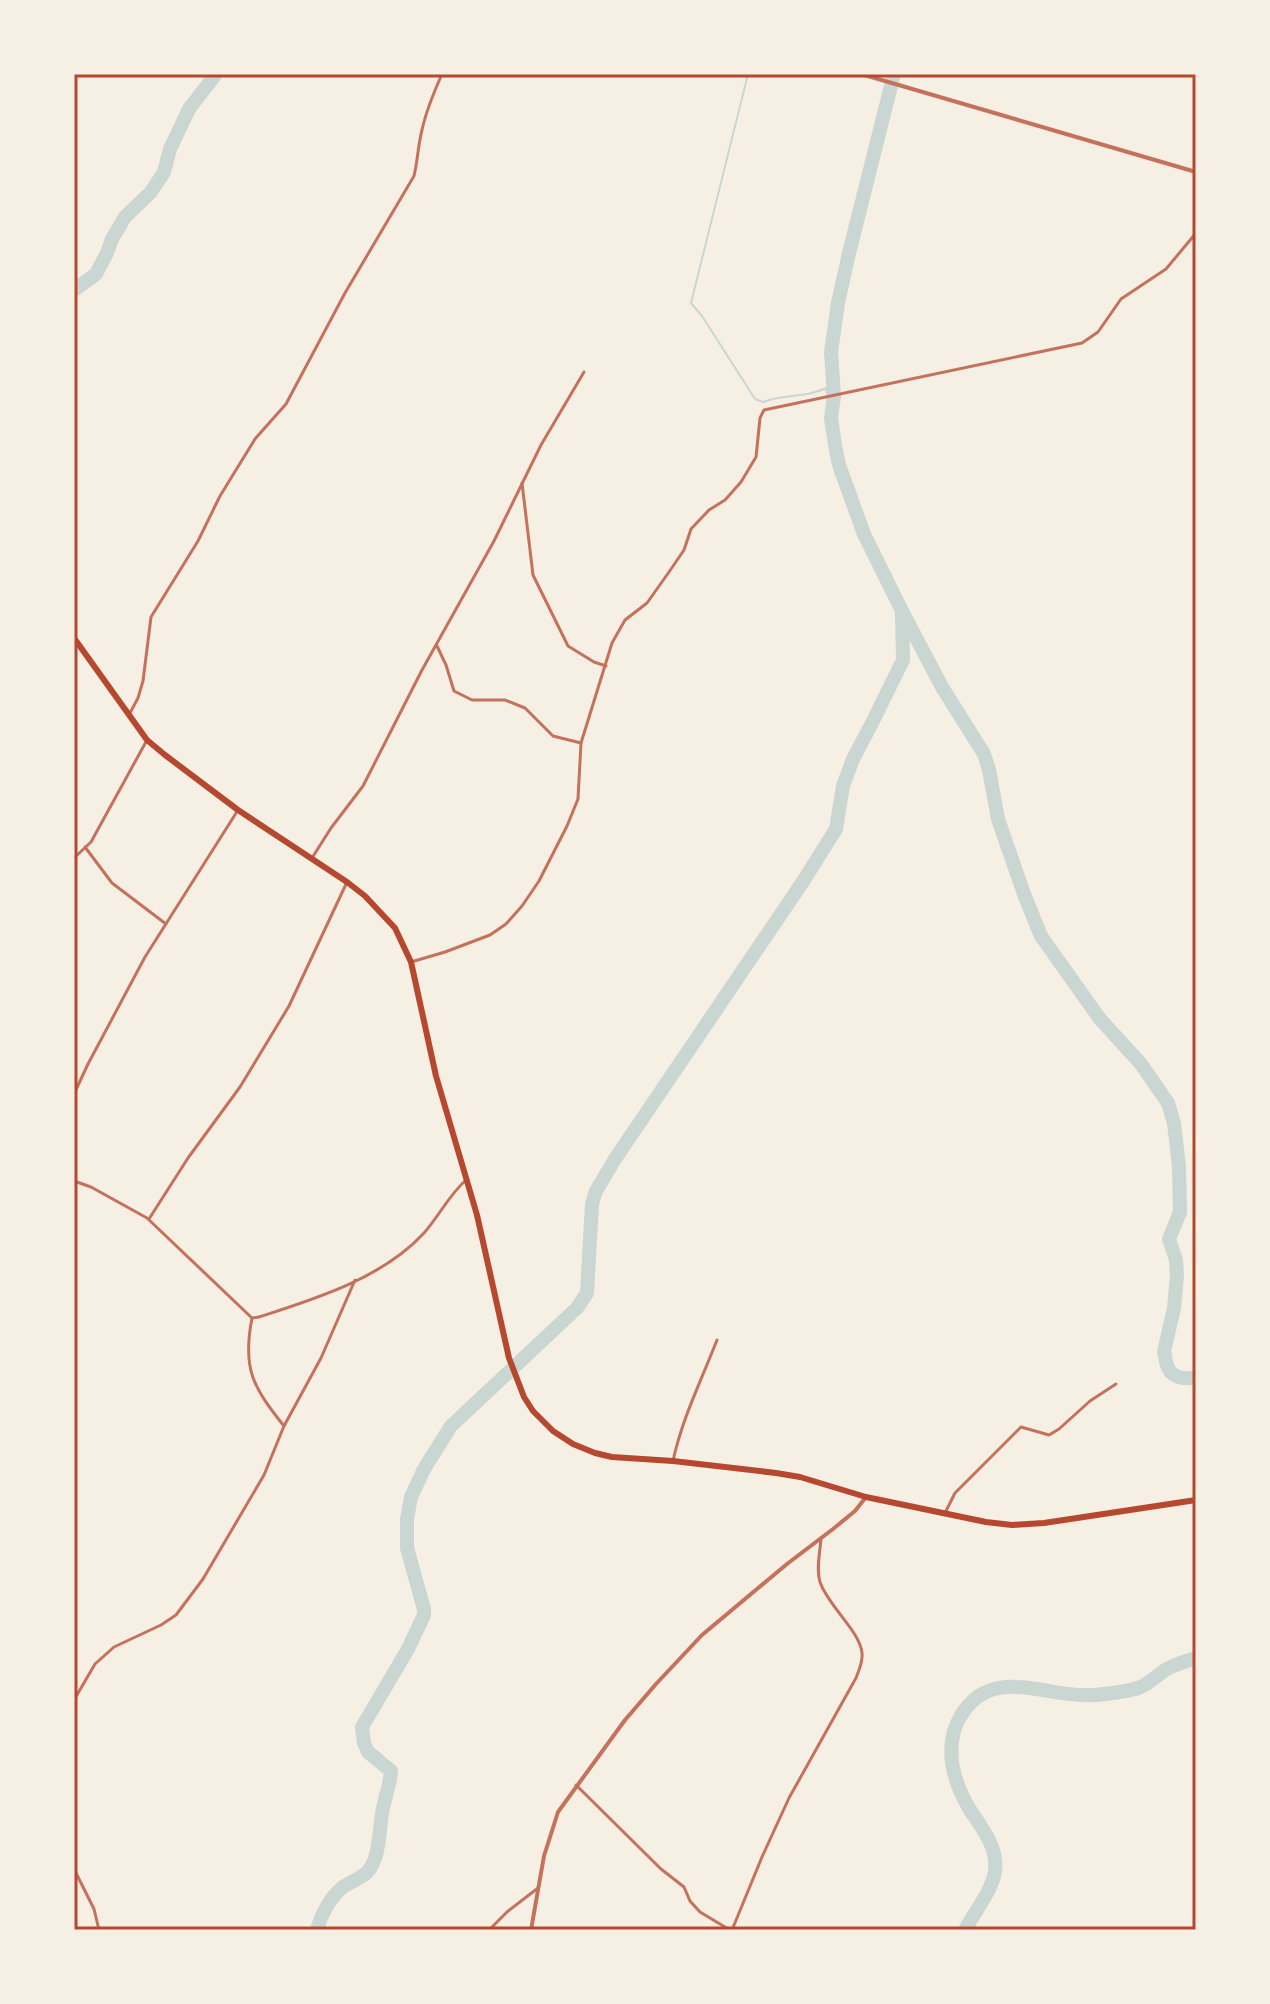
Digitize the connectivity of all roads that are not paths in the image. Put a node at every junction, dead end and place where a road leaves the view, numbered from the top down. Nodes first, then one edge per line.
1 (442, 74) edge
2 (861, 74) edge
3 (1196, 172) edge
4 (1196, 233) edge
5 (584, 372) dead end
6 (522, 483) junction
7 (74, 638) edge
8 (437, 646) junction
9 (606, 666) junction
10 (130, 713) junction
11 (147, 740) junction
12 (581, 743) junction
13 (238, 810) junction
14 (85, 847) junction
15 (74, 858) edge
16 (312, 858) junction
17 (347, 882) junction
18 (166, 924) junction
19 (411, 962) junction
20 (74, 1094) edge
21 (466, 1180) junction
22 (74, 1181) edge
23 (149, 1219) junction
24 (355, 1280) junction
25 (252, 1318) junction
26 (717, 1340) dead end
27 (1116, 1384) dead end
28 (284, 1426) junction
29 (673, 1461) junction
30 (866, 1497) junction
31 (1196, 1500) edge
32 (945, 1513) junction
33 (821, 1538) junction
34 (74, 1700) edge
35 (576, 1785) junction
36 (74, 1869) edge
37 (538, 1888) junction
38 (99, 1930) edge
39 (489, 1930) edge
40 (531, 1930) edge
41 (731, 1930) edge

1 - 10 street
2 - 3 street
4 - 9 street
5 - 6 street
6 - 8 street
6 - 9 street
7 - 10 main road
8 - 12 street
8 - 16 street
9 - 12 street
10 - 11 main road
11 - 13 main road
11 - 14 street
12 - 19 street
13 - 16 main road
13 - 18 street
14 - 15 street
14 - 18 street
16 - 17 main road
17 - 19 main road
17 - 23 street
18 - 20 street
19 - 21 main road
21 - 24 street
21 - 29 main road
22 - 23 street
23 - 25 street
24 - 25 street
24 - 28 street
25 - 28 street
26 - 29 street
27 - 32 street
28 - 34 street
29 - 30 main road
30 - 32 main road
30 - 33 street
31 - 32 main road
33 - 35 street
33 - 41 street
35 - 37 street
35 - 41 street
36 - 38 street
37 - 39 street
37 - 40 street

